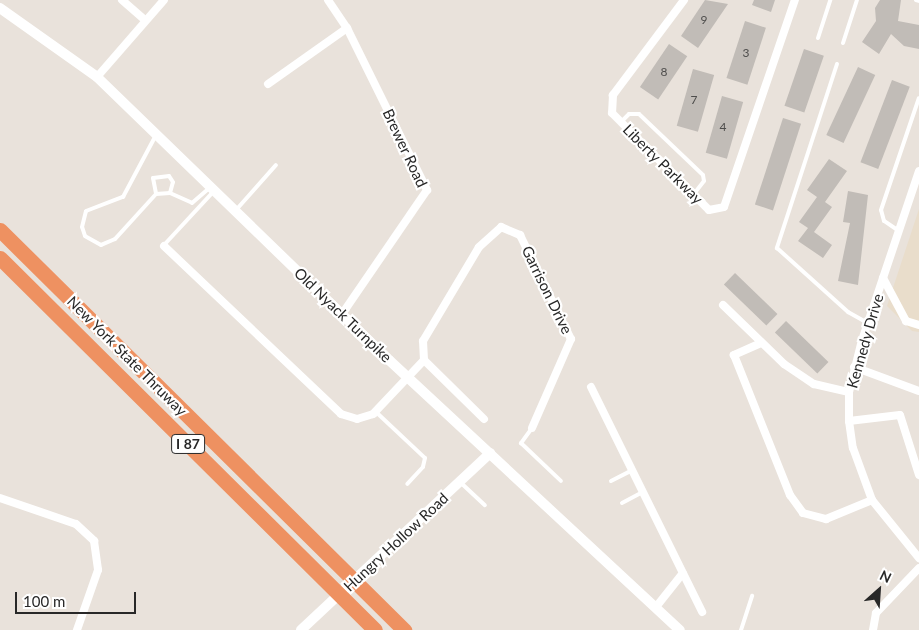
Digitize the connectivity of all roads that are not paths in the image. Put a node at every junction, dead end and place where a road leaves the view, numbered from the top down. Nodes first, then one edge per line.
1 (122, 0) edge
2 (164, 0) edge
3 (328, 0) edge
4 (684, 0) edge
5 (795, 0) edge
6 (830, 0) edge
7 (857, 0) edge
8 (0, 8) edge
9 (144, 20) junction
10 (347, 28) junction
11 (818, 38) dead end
12 (843, 44) dead end
13 (837, 64) dead end
14 (97, 77) junction
15 (268, 84) dead end
16 (919, 98) edge
17 (620, 122) junction
18 (156, 135) junction
19 (276, 165) dead end
20 (919, 171) edge
21 (211, 189) junction
22 (170, 193) junction
23 (156, 194) junction
24 (694, 194) junction
25 (234, 212) junction
26 (0, 230) edge
27 (899, 231) junction
28 (164, 246) joint
29 (0, 258) edge
30 (883, 278) junction
31 (723, 305) dead end
32 (342, 314) junction
33 (868, 322) junction
34 (919, 326) edge
35 (762, 343) junction
36 (424, 360) junction
37 (854, 367) junction
38 (408, 377) junction
39 (591, 387) dead end
40 (919, 391) edge
41 (849, 392) junction
42 (376, 412) junction
43 (484, 419) dead end
44 (849, 420) junction
45 (532, 428) joint
46 (490, 453) junction
47 (633, 470) junction
48 (919, 475) edge
49 (561, 481) dead end
50 (612, 481) dead end
51 (460, 482) junction
52 (407, 484) dead end
53 (643, 492) junction
54 (0, 498) edge
55 (872, 500) junction
56 (622, 503) dead end
57 (485, 505) dead end
58 (919, 558) edge
59 (919, 568) edge
60 (683, 573) junction
61 (752, 596) dead end
62 (656, 607) junction
63 (702, 612) dead end
64 (77, 630) edge
65 (301, 630) edge
66 (375, 630) edge
67 (404, 630) edge
68 (680, 630) edge
69 (741, 630) edge
70 (873, 630) edge

1 - 9 street
2 - 9 street
3 - 10 street, Brewer Road
4 - 17 street, Liberty Parkway
5 - 24 street, Liberty Parkway
6 - 11 lane
7 - 12 lane
8 - 14 street, Old Nyack Turnpike
9 - 14 street
10 - 15 street
10 - 32 street, Brewer Road
13 - 33 lane
14 - 18 street, Old Nyack Turnpike
16 - 27 lane
17 - 24 street, Liberty Parkway
17 - 24 lane
18 - 21 street, Old Nyack Turnpike
18 - 23 lane
19 - 25 lane
20 - 27 street, Kennedy Drive
21 - 22 lane
21 - 25 street, Old Nyack Turnpike
21 - 28 lane
22 - 23 lane
22 - 23 lane
25 - 32 street, Old Nyack Turnpike
26 - 67 highway, New York State Thruway / I 87
27 - 30 street, Kennedy Drive
28 - 42 street
29 - 66 highway, New York State Thruway / I 87
30 - 33 street, Kennedy Drive
30 - 34 street
31 - 35 street
32 - 38 street, Old Nyack Turnpike
33 - 37 street, Kennedy Drive
35 - 41 street
35 - 55 street
36 - 38 street
36 - 43 street
36 - 45 street, Garrison Drive
37 - 40 street
37 - 41 street, Kennedy Drive
38 - 42 street
38 - 46 street, Old Nyack Turnpike
39 - 47 street
41 - 44 street, Kennedy Drive
42 - 52 lane
44 - 48 street
44 - 55 street, Kennedy Drive
45 - 49 lane
46 - 51 street, Hungry Hollow Road
46 - 62 street, Old Nyack Turnpike
47 - 50 lane
47 - 53 street
51 - 57 lane
51 - 65 street, Hungry Hollow Road
53 - 56 lane
53 - 60 street
54 - 64 street
55 - 58 street, Kennedy Drive
59 - 70 street
60 - 62 street
60 - 63 street
61 - 69 lane
62 - 68 street, Old Nyack Turnpike

